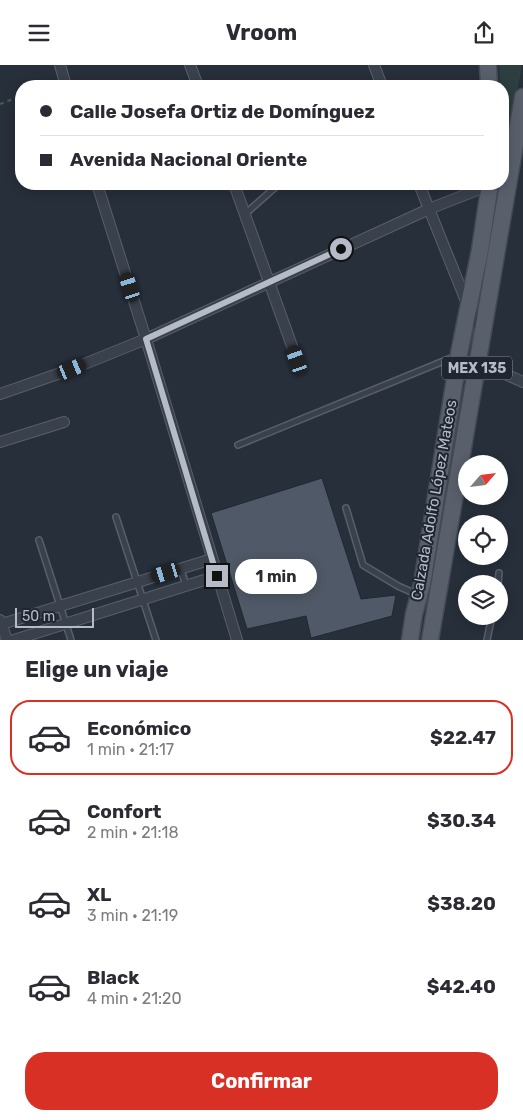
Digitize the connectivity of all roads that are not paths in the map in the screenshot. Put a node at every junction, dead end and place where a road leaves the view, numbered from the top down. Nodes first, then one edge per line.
1 (60, 65) edge
2 (190, 65) edge
3 (374, 65) edge
4 (488, 65) edge
5 (64, 80) edge
6 (196, 80) edge
7 (380, 80) edge
8 (489, 80) edge
9 (523, 99) edge
10 (509, 181) edge
11 (99, 190) edge
12 (236, 190) edge
13 (272, 190) edge
14 (421, 190) edge
15 (475, 190) edge
16 (489, 190) edge
17 (507, 190) edge
18 (429, 209) junction
19 (246, 214) junction
20 (270, 281) junction
21 (468, 306) junction
22 (483, 333) junction
23 (146, 339) junction
24 (459, 355) junction
25 (297, 360) dead end
26 (478, 362) junction
27 (523, 382) edge
28 (0, 394) edge
29 (64, 422) dead end
30 (0, 441) edge
31 (238, 445) dead end
32 (346, 508) dead end
33 (116, 517) dead end
34 (39, 540) dead end
35 (212, 559) junction
36 (181, 569) junction
37 (217, 576) junction
38 (137, 582) junction
39 (186, 586) junction
40 (419, 595) junction
41 (143, 599) junction
42 (61, 606) junction
43 (414, 614) junction
44 (1, 622) edge
45 (66, 624) junction
46 (490, 625) edge
47 (7, 640) edge
48 (14, 640) edge
49 (71, 640) edge
50 (156, 640) edge
51 (237, 640) edge
52 (403, 640) edge
53 (410, 640) edge
54 (430, 640) edge
55 (487, 640) edge

1 - 5 street
2 - 6 street
3 - 7 street
4 - 8 main road
9 - 10 main road, Calzada Adolfo López Mateos / MEX 135
11 - 23 street
12 - 19 street
13 - 19 lane
14 - 18 street
15 - 18 street
16 - 21 main road, Calzada Adolfo López Mateos / MEX 135
17 - 22 main road, Calzada Adolfo López Mateos / MEX 135
18 - 20 street
18 - 21 street
19 - 20 street
20 - 23 street
20 - 25 street
21 - 22 street
21 - 24 main road, Calzada Adolfo López Mateos / MEX 135
22 - 26 main road, Calzada Adolfo López Mateos / MEX 135
23 - 28 street
23 - 35 street
24 - 31 lane
24 - 40 main road, Calzada Adolfo López Mateos / MEX 135
26 - 27 street
26 - 54 main road, Calzada Adolfo López Mateos / MEX 135
29 - 30 street
32 - 40 lane
33 - 38 lane
34 - 42 lane
35 - 36 street
35 - 37 street
36 - 38 street
36 - 39 lane
37 - 39 street
37 - 51 street
38 - 41 lane
38 - 42 street
39 - 41 street
40 - 43 main road, Calzada Adolfo López Mateos / MEX 135
41 - 45 street
41 - 50 lane
42 - 44 street
42 - 45 lane
43 - 52 main road
43 - 53 main road, Calzada Adolfo López Mateos / MEX 135
44 - 47 street
45 - 48 street
45 - 49 lane
46 - 55 lane

